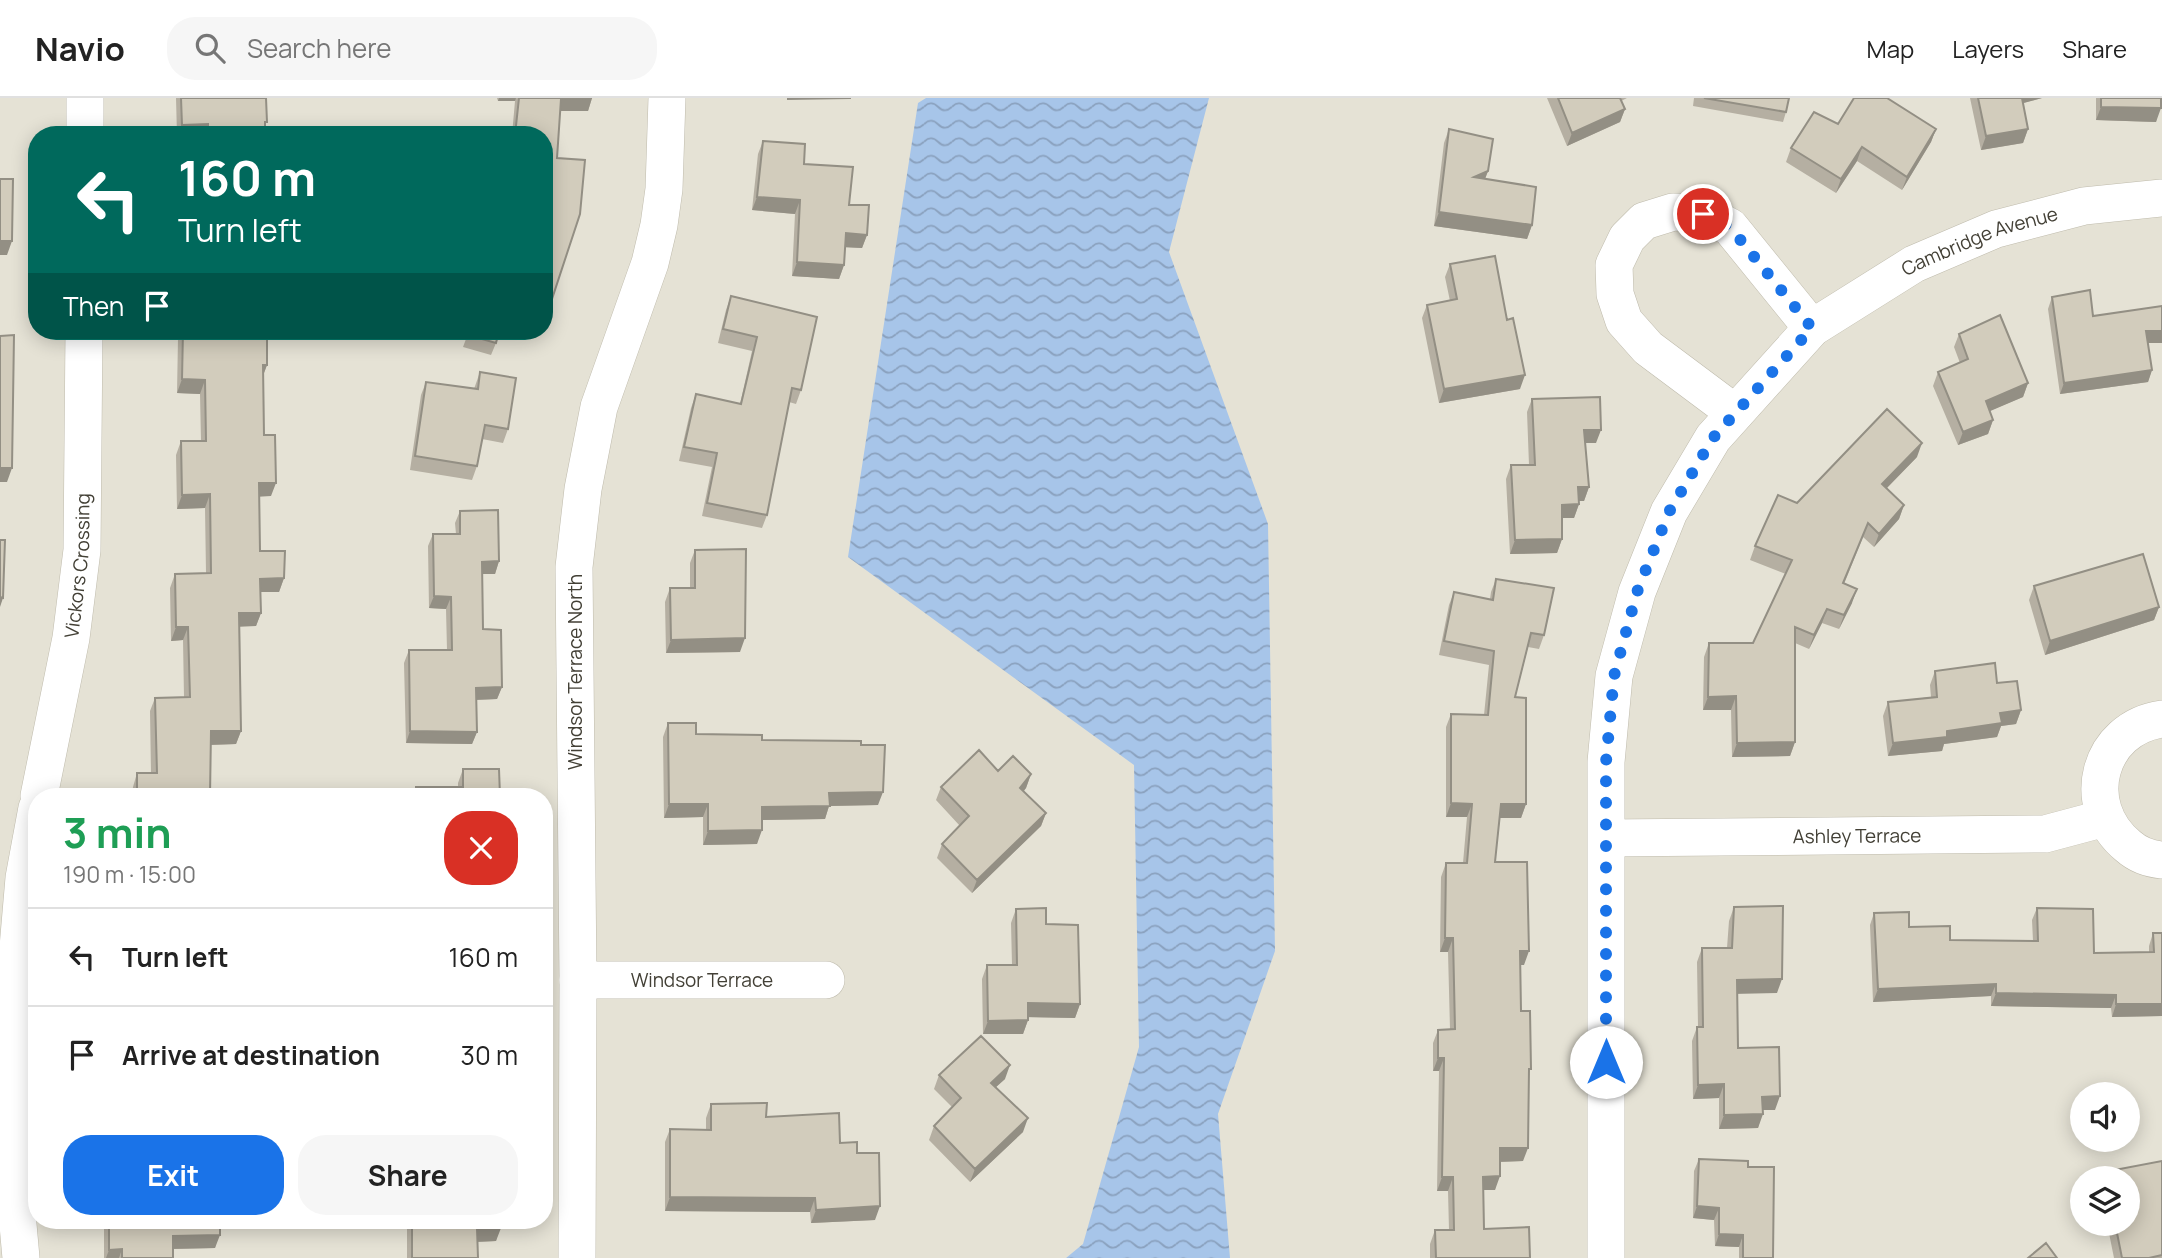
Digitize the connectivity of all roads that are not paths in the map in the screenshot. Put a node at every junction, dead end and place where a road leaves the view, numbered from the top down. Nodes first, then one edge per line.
1 (85, 98) edge
2 (667, 98) edge
3 (85, 126) edge
4 (2162, 198) edge
5 (1812, 328) junction
6 (84, 340) edge
7 (1735, 413) junction
8 (2162, 719) edge
9 (41, 788) edge
10 (2105, 818) junction
11 (1607, 838) junction
12 (28, 856) edge
13 (2162, 860) edge
14 (578, 980) junction
15 (826, 980) dead end
16 (21, 1258) edge
17 (577, 1258) edge
18 (1606, 1258) edge

1 - 3 street
2 - 14 street, Windsor Terrace North
4 - 5 street, Cambridge Avenue
5 - 7 street
5 - 7 street
6 - 9 street, Vickors Crossing
7 - 11 street
8 - 10 street
10 - 11 street, Ashley Terrace
10 - 13 street
11 - 18 street
12 - 16 street
14 - 15 street, Windsor Terrace
14 - 17 street, Windsor Terrace North

